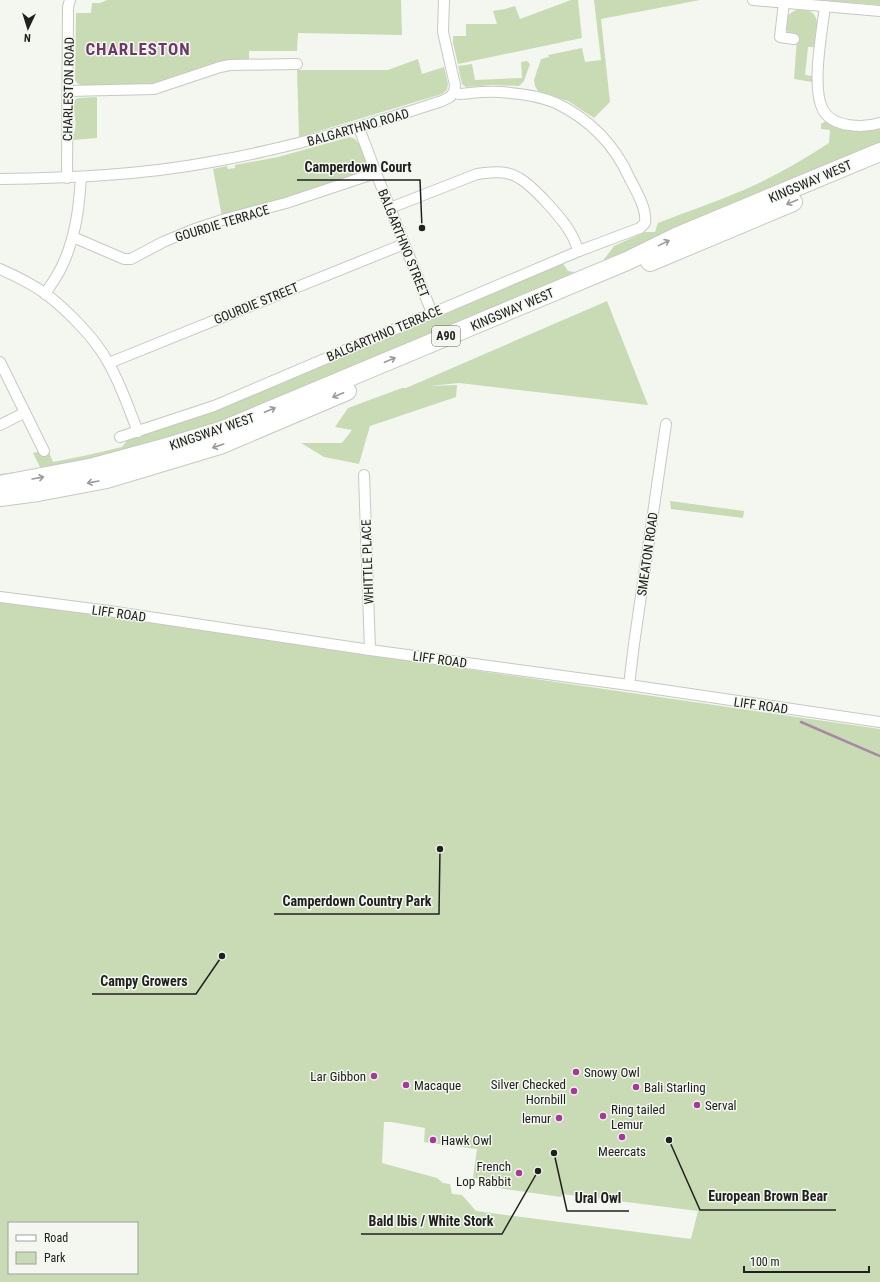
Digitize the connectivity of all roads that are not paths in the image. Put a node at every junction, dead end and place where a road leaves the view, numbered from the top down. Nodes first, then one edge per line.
1 (70, 0) edge
2 (444, 0) edge
3 (753, 0) edge
4 (784, 2) junction
5 (825, 6) junction
6 (880, 11) edge
7 (794, 39) dead end
8 (297, 64) dead end
9 (68, 91) junction
10 (454, 92) junction
11 (880, 124) edge
12 (359, 128) junction
13 (880, 152) edge
14 (880, 165) edge
15 (376, 173) junction
16 (81, 177) junction
17 (67, 178) junction
18 (0, 180) edge
19 (390, 208) junction
20 (73, 237) junction
21 (404, 244) junction
22 (579, 251) junction
23 (0, 269) edge
24 (45, 294) junction
25 (432, 313) junction
26 (0, 362) edge
27 (109, 363) junction
28 (24, 413) junction
29 (666, 424) dead end
30 (0, 425) edge
31 (138, 432) junction
32 (120, 437) dead end
33 (44, 452) dead end
34 (364, 475) dead end
35 (0, 485) edge
36 (0, 497) edge
37 (0, 596) edge
38 (370, 650) junction
39 (629, 685) junction
40 (880, 722) edge

1 - 9 street, CHARLESTON ROAD
2 - 10 street
3 - 4 street
4 - 5 street
4 - 7 street
5 - 6 street
5 - 11 street
8 - 9 street
9 - 17 street, CHARLESTON ROAD
10 - 12 street, BALGARTHNO ROAD
10 - 22 street, BALGARTHNO TERRACE
12 - 15 street, BALGARTHNO STREET
12 - 16 street, BALGARTHNO ROAD
35 -> 13 highway, KINGSWAY WEST / A90
14 -> 36 highway, KINGSWAY WEST / A90
15 - 19 street, BALGARTHNO STREET
15 - 20 street, GOURDIE TERRACE
16 - 17 street, BALGARTHNO ROAD
16 - 20 street
17 - 18 street, BALGARTHNO ROAD
19 - 21 street, BALGARTHNO STREET
19 - 22 street
20 - 24 street
21 - 25 street, BALGARTHNO STREET
21 - 27 street, GOURDIE STREET
22 - 25 street, BALGARTHNO TERRACE
23 - 24 street
24 - 27 street
25 - 31 street, BALGARTHNO TERRACE
26 - 28 street
27 - 31 street
28 - 30 street
28 - 33 street
29 - 39 street, SMEATON ROAD
31 - 32 street, BALGARTHNO TERRACE
34 - 38 street, WHITTLE PLACE
37 - 38 street, LIFF ROAD
38 - 39 street, LIFF ROAD
39 - 40 street, LIFF ROAD

